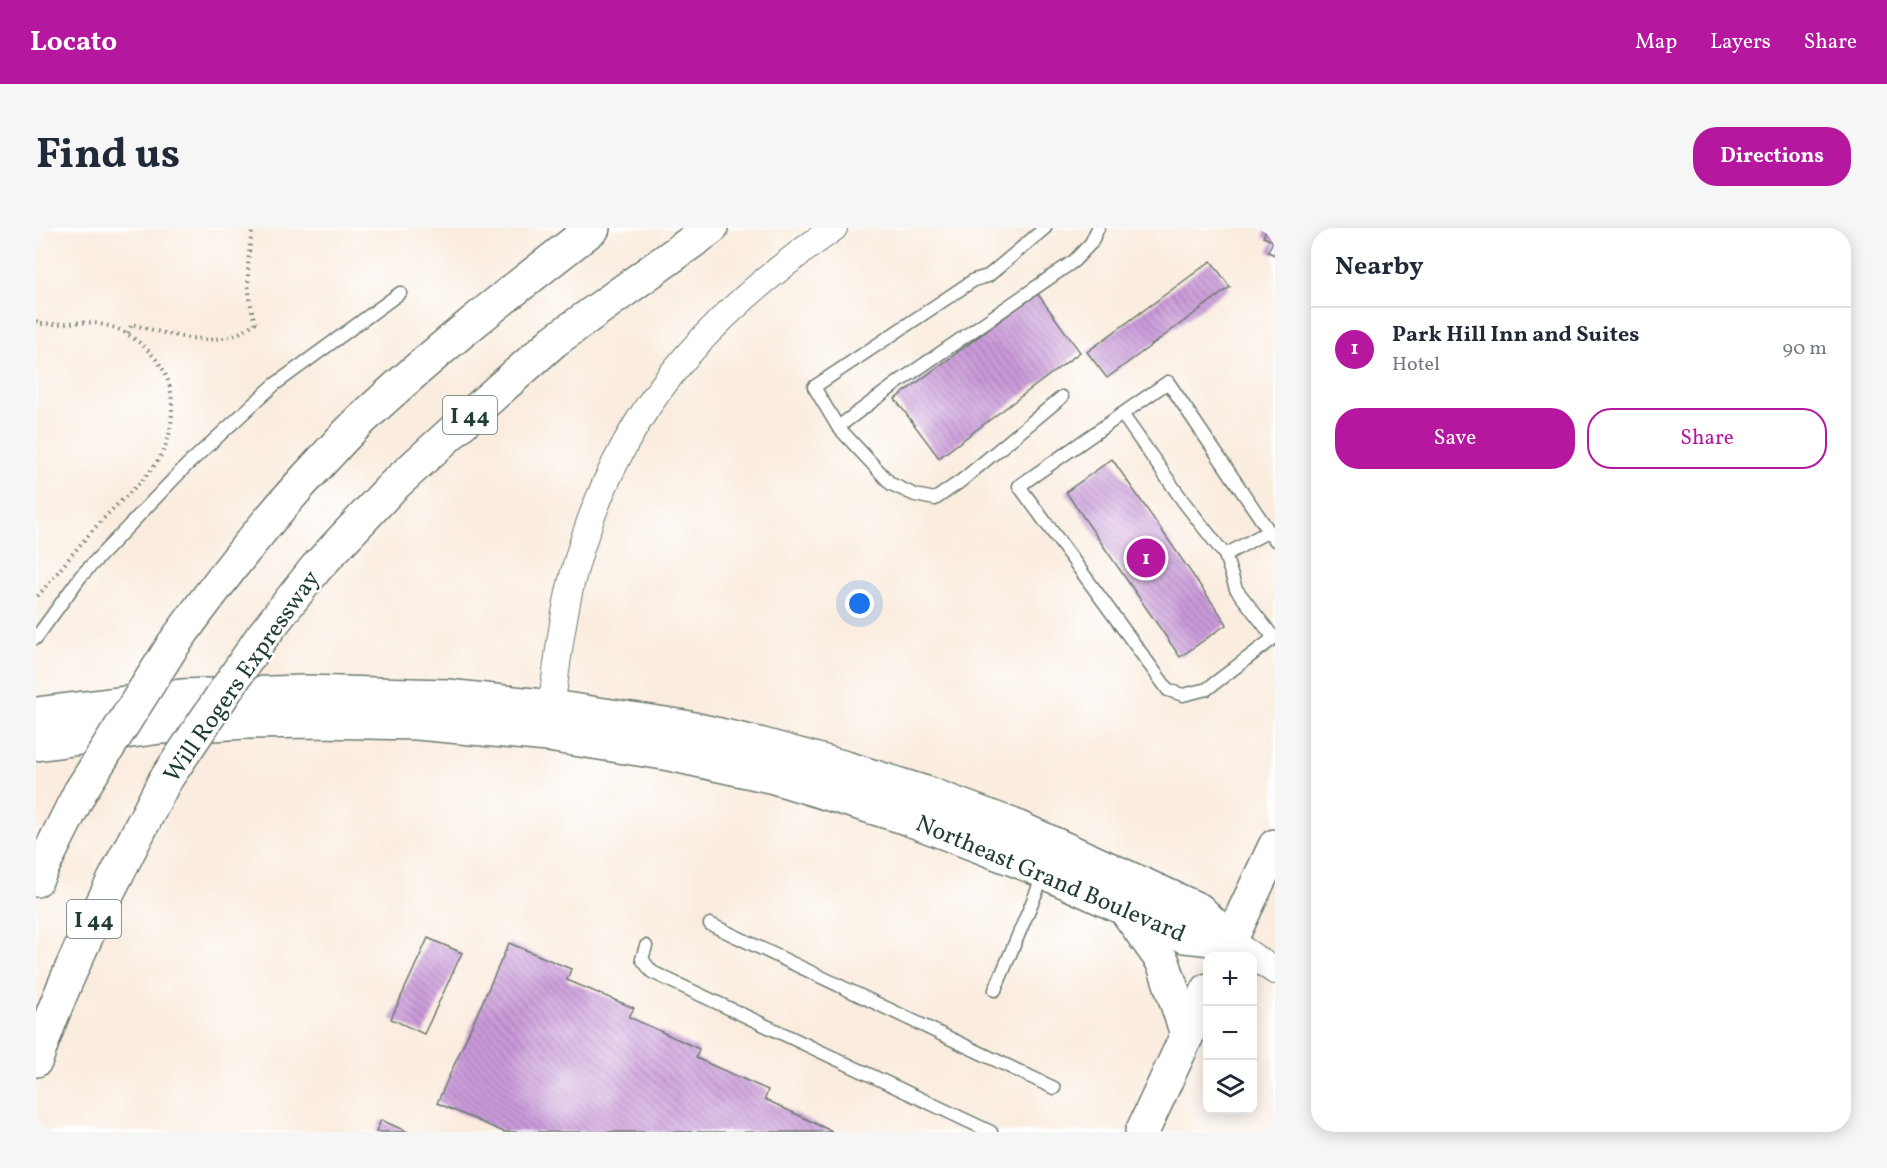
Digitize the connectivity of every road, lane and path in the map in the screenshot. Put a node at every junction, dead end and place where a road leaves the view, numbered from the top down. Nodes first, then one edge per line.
1 (252, 228) edge
2 (593, 228) edge
3 (711, 228) edge
4 (834, 228) edge
5 (1045, 228) edge
6 (1098, 228) edge
7 (400, 293) dead end
8 (36, 321) edge
9 (128, 333) junction
10 (1062, 397) dead end
11 (1122, 414) junction
12 (838, 428) junction
13 (1272, 535) edge
14 (1226, 555) junction
15 (36, 598) edge
16 (1274, 637) edge
17 (36, 638) edge
18 (36, 714) edge
19 (550, 721) junction
20 (36, 744) edge
21 (1275, 846) edge
22 (1051, 859) junction
23 (36, 880) edge
24 (1124, 908) junction
25 (710, 924) dead end
26 (646, 946) dead end
27 (1227, 949) edge
28 (1275, 971) edge
29 (995, 990) dead end
30 (1203, 1000) edge
31 (1187, 1034) junction
32 (36, 1060) edge
33 (1054, 1088) dead end
34 (992, 1132) edge
35 (1142, 1132) edge

1 - 9 path
2 - 23 main road, bridge
3 - 32 main road, Will Rogers Expressway / I 44, bridge
4 - 19 street
5 - 12 lane
6 - 12 lane
7 - 17 lane
8 - 9 path
9 - 15 path
10 - 12 lane
11 - 13 lane
11 - 14 lane
11 - 16 lane
13 - 14 lane
14 - 16 lane
18 - 19 main road, Northeast Grand Boulevard
19 - 20 main road, Northeast Grand Boulevard
19 - 22 main road, Northeast Grand Boulevard
21 - 27 main road
22 - 24 main road, Northeast Grand Boulevard
22 - 27 main road, Northeast Grand Boulevard
22 - 29 lane
24 - 27 main road, Northeast Grand Boulevard
24 - 31 main road
25 - 33 lane
26 - 34 lane
27 - 28 street
30 - 31 main road
31 - 35 main road

